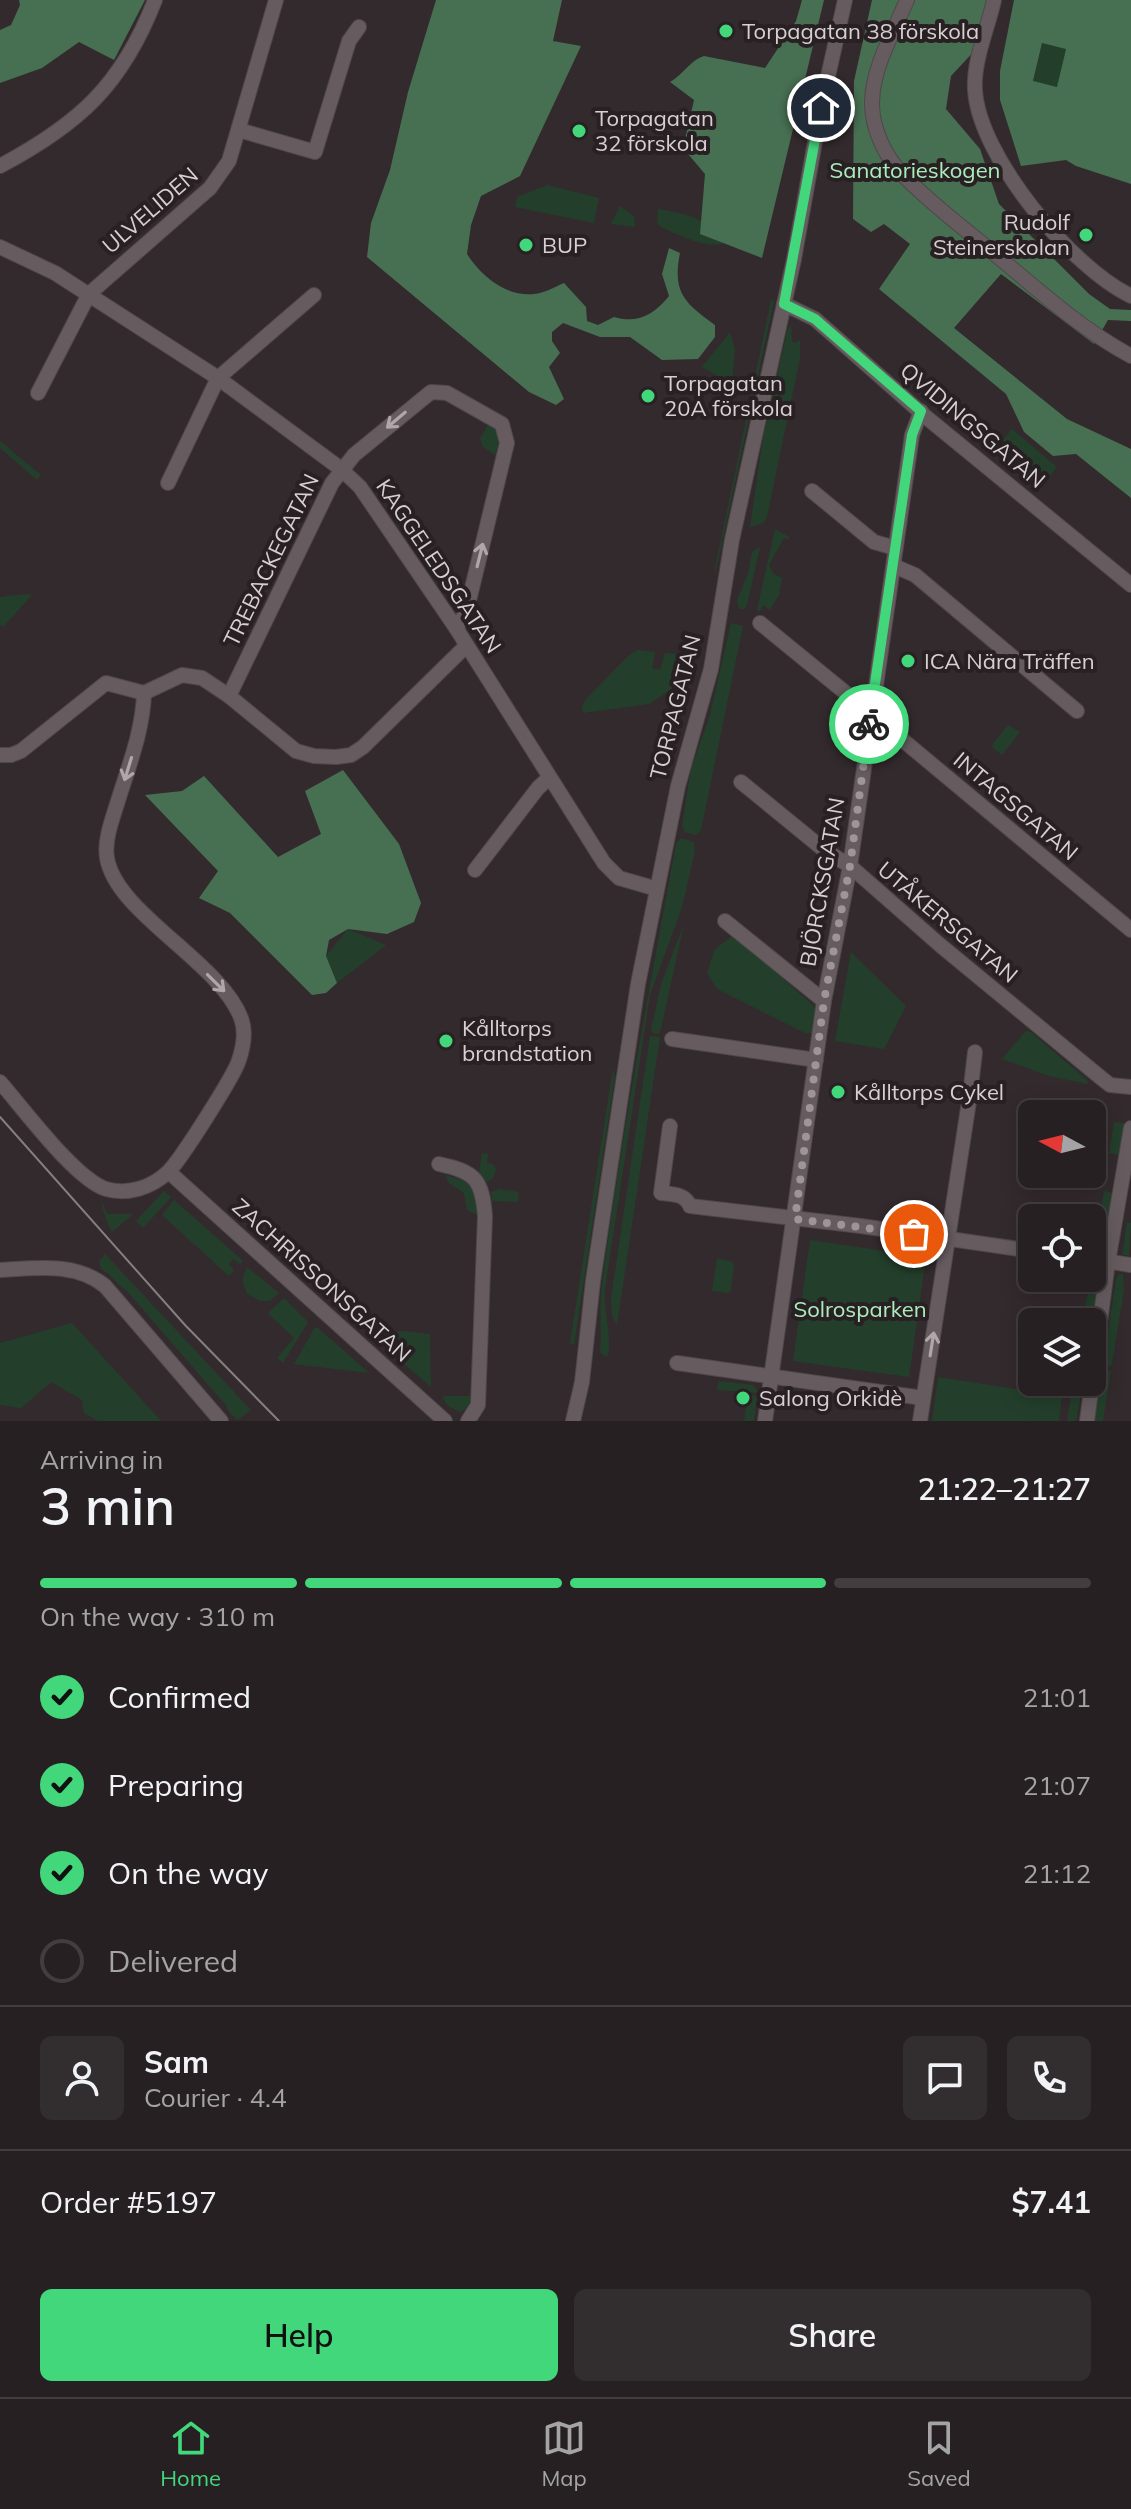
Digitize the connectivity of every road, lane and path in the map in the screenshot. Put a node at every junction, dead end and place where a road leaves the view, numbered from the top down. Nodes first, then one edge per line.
1 (155, 0) edge
2 (276, 0) edge
3 (845, 0) edge
4 (907, 0) edge
5 (994, 0) edge
6 (359, 27) dead end
7 (239, 130) junction
8 (0, 166) edge
9 (0, 247) edge
10 (89, 294) junction
11 (314, 295) dead end
12 (1131, 296) edge
13 (784, 304) junction
14 (1131, 356) edge
15 (218, 378) junction
16 (38, 393) dead end
17 (921, 411) junction
18 (341, 469) junction
19 (168, 483) dead end
20 (812, 491) dead end
21 (895, 548) junction
22 (894, 566) junction
23 (1131, 585) edge
24 (760, 623) dead end
25 (456, 628) junction
26 (466, 646) junction
27 (1079, 690) dead end
28 (144, 693) junction
29 (229, 696) junction
30 (873, 701) junction
31 (870, 722) junction
32 (0, 755) edge
33 (549, 778) junction
34 (741, 782) dead end
35 (850, 866) junction
36 (475, 870) dead end
37 (657, 889) junction
38 (725, 921) dead end
39 (1131, 930) edge
40 (824, 1001) junction
41 (672, 1039) dead end
42 (975, 1052) dead end
43 (816, 1060) junction
44 (0, 1082) edge
45 (1131, 1087) edge
46 (670, 1126) dead end
47 (1131, 1128) edge
48 (439, 1164) dead end
49 (169, 1172) junction
50 (795, 1219) junction
51 (948, 1239) junction
52 (1018, 1249) edge
53 (1108, 1262) junction
54 (1131, 1265) edge
55 (0, 1270) edge
56 (677, 1363) dead end
57 (771, 1378) junction
58 (582, 1382) junction
59 (923, 1398) junction
60 (221, 1421) edge
61 (445, 1421) edge
62 (468, 1421) edge
63 (573, 1421) edge
64 (583, 1421) edge
65 (765, 1421) edge
66 (920, 1421) edge
67 (1087, 1421) edge

1 - 8 street
2 - 7 street, ULVELIDEN
3 - 13 street, TORPAGATAN
4 - 14 street
5 - 12 street
6 - 7 street
7 - 10 street, ULVELIDEN
9 - 10 street, KAGGELEDSGATAN
10 - 15 street, KAGGELEDSGATAN
10 - 16 street, ULVELIDEN
11 - 15 street
13 - 17 street, QVIDINGSGATAN
13 - 37 street, TORPAGATAN
15 - 18 street, KAGGELEDSGATAN
15 - 19 street
17 - 21 street, BJÖRCKSGATAN
17 - 23 street, QVIDINGSGATAN
18 - 25 street, KAGGELEDSGATAN
25 -> 18 street, TREBACKEGATAN
18 - 29 street, TREBACKEGATAN
20 - 21 street
21 - 22 street, BJÖRCKSGATAN
22 - 27 street
22 - 30 street, BJÖRCKSGATAN
24 - 30 street
25 - 26 street, KAGGELEDSGATAN
26 - 29 street
26 - 33 street, KAGGELEDSGATAN
28 - 29 street
28 - 32 street
28 -> 49 street
30 - 31 street, BJÖRCKSGATAN
31 - 35 street, BJÖRCKSGATAN
31 - 39 street, INTAGSGATAN
33 - 36 street
33 - 37 street, KAGGELEDSGATAN
34 - 35 street, UTÅKERSGATAN
35 - 40 street, BJÖRCKSGATAN
35 - 45 street, UTÅKERSGATAN
37 - 58 street, TORPAGATAN
38 - 40 street
40 - 43 street, BJÖRCKSGATAN
41 - 43 street
42 - 51 street
43 - 50 street, BJÖRCKSGATAN
44 - 49 street
46 - 50 street
47 - 53 street
48 - 62 street
49 - 61 street, ZACHRISSONSGATAN
50 - 51 street
50 - 57 street, BJÖRCKSGATAN
51 - 52 street
59 -> 51 street
53 - 54 street
53 - 67 street
55 - 60 street
56 - 57 street
57 - 59 street
57 - 65 street, BJÖRCKSGATAN
58 - 63 street, TORPAGATAN
58 - 64 street, TORPAGATAN
59 - 66 street

